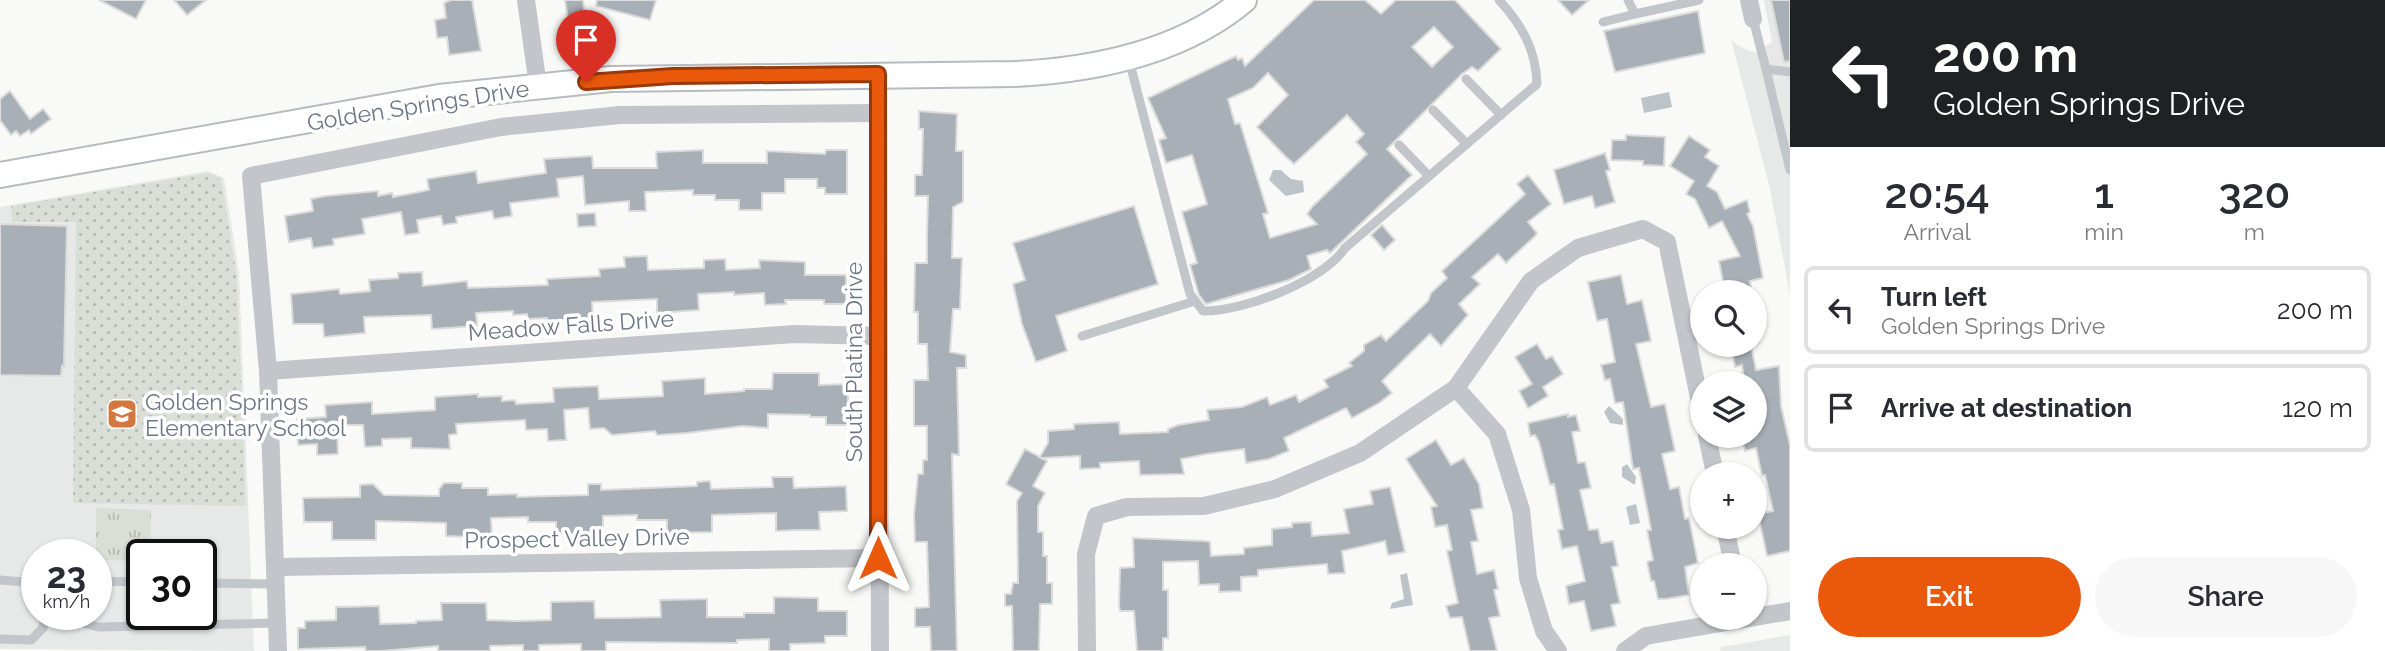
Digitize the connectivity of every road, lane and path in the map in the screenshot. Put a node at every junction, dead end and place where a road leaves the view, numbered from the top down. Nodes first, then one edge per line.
1 (526, 0) edge
2 (1244, 0) edge
3 (1499, 0) edge
4 (1628, 0) edge
5 (1699, 0) edge
6 (1749, 0) edge
7 (1666, 4) edge
8 (1635, 14) junction
9 (1753, 19) joint
10 (1603, 22) dead end
11 (1128, 58) junction
12 (1766, 69) junction
13 (1790, 72) edge
14 (878, 74) junction
15 (1466, 79) dead end
16 (538, 86) junction
17 (1433, 110) dead end
18 (878, 113) junction
19 (1501, 115) junction
20 (1467, 144) junction
21 (1399, 145) dead end
22 (1790, 170) edge
23 (0, 175) edge
24 (1429, 176) junction
25 (1195, 301) junction
26 (1082, 335) dead end
27 (877, 336) junction
28 (268, 371) junction
29 (1694, 371) edge
30 (1456, 388) junction
31 (878, 558) junction
32 (276, 576) junction
33 (0, 580) edge
34 (21, 582) edge
35 (217, 582) edge
36 (1790, 611) edge
37 (1767, 615) edge
38 (277, 623) junction
39 (112, 627) edge
40 (1690, 628) edge
41 (41, 630) edge
42 (0, 639) edge
43 (278, 651) edge
44 (880, 651) edge
45 (1087, 651) edge
46 (1558, 651) edge
47 (1625, 651) edge

1 - 16 street
2 - 11 main road, Golden Springs Drive
3 - 19 lane
4 - 8 lane
5 - 7 lane
6 - 9 street
7 - 8 lane
8 - 10 lane
9 - 12 lane
11 - 14 main road, Golden Springs Drive
11 - 25 lane
12 - 13 lane
12 - 22 lane
14 - 16 main road, Golden Springs Drive
14 - 18 street, South Platina Drive
15 - 19 lane
16 - 23 main road, Golden Springs Drive
17 - 20 lane
18 - 27 street, South Platina Drive
18 - 28 street
19 - 20 lane
20 - 24 lane
21 - 24 lane
24 - 25 lane
25 - 26 lane
27 - 28 street, Meadow Falls Drive
27 - 31 street, South Platina Drive
28 - 32 street
29 - 30 street
30 - 45 street
30 - 46 street
31 - 32 street, Prospect Valley Drive
31 - 44 street, South Platina Drive
32 - 35 lane
32 - 38 street
33 - 34 lane
36 - 37 street
38 - 39 lane
38 - 43 street
40 - 47 street
41 - 42 lane

